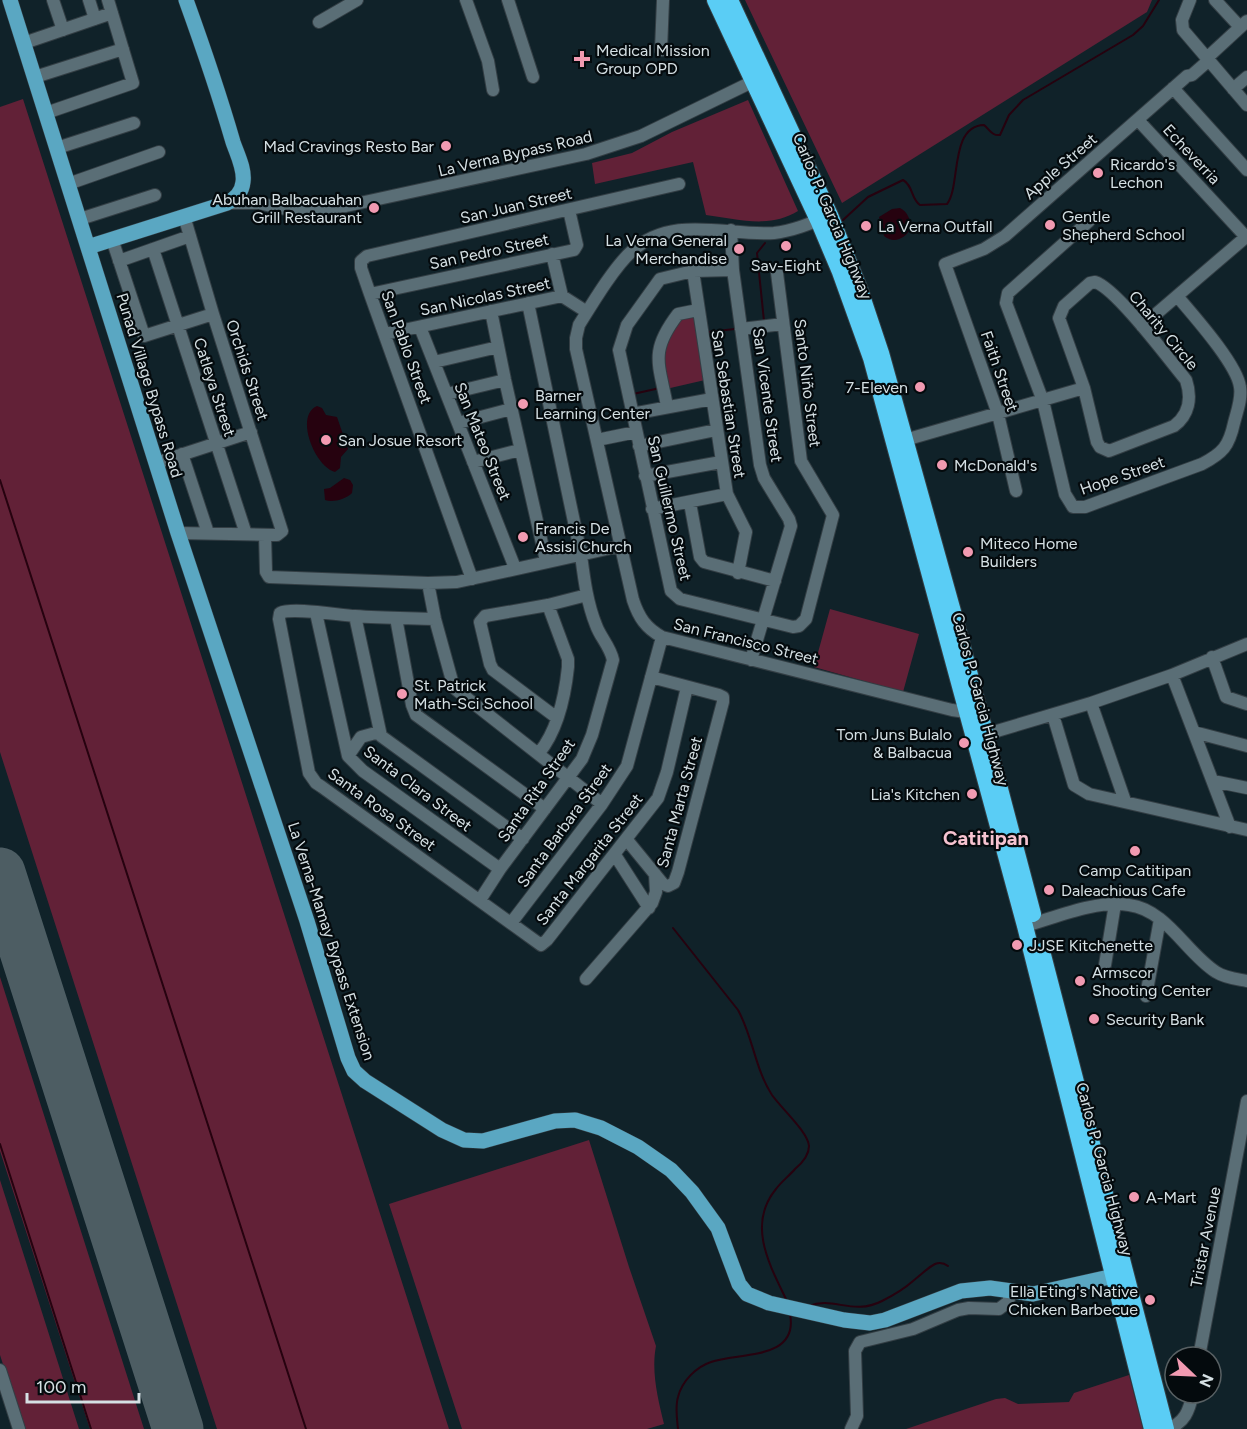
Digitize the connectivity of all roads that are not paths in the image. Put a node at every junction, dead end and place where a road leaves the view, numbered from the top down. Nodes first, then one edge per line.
1 (10, 0) edge
2 (53, 0) edge
3 (89, 0) edge
4 (108, 0) edge
5 (186, 0) edge
6 (357, 0) edge
7 (466, 0) edge
8 (508, 0) edge
9 (663, 0) edge
10 (715, 0) edge
11 (730, 0) edge
12 (1190, 0) edge
13 (1215, 0) edge
14 (112, 13) junction
15 (95, 19) junction
16 (319, 22) dead end
17 (1244, 24) edge
18 (63, 30) junction
19 (24, 43) junction
20 (123, 49) junction
21 (661, 50) dead end
22 (1207, 58) junction
23 (35, 77) junction
24 (533, 77) dead end
25 (1247, 77) edge
26 (759, 78) junction
27 (1173, 88) junction
28 (1233, 89) junction
29 (492, 90) dead end
30 (1247, 105) edge
31 (46, 113) junction
32 (1138, 120) junction
33 (134, 123) dead end
34 (57, 148) junction
35 (159, 152) dead end
36 (1247, 170) edge
37 (243, 176) junction
38 (68, 184) junction
39 (679, 184) dead end
40 (155, 195) dead end
41 (259, 202) junction
42 (227, 203) junction
43 (569, 210) junction
44 (184, 216) junction
45 (824, 218) junction
46 (80, 219) junction
47 (1089, 221) dead end
48 (731, 230) junction
49 (1246, 236) edge
50 (190, 237) junction
51 (112, 239) junction
52 (88, 248) junction
53 (153, 249) junction
54 (552, 254) junction
55 (119, 261) junction
56 (361, 261) joint
57 (945, 264) joint
58 (733, 270) junction
59 (693, 271) junction
60 (777, 273) dead end
61 (370, 294) junction
62 (562, 296) junction
63 (1178, 296) junction
64 (528, 303) junction
65 (698, 310) junction
66 (491, 311) junction
67 (587, 312) junction
68 (213, 315) junction
69 (783, 324) junction
70 (178, 325) junction
71 (1142, 326) junction
72 (420, 327) junction
73 (741, 329) junction
74 (385, 334) junction
75 (498, 347) junction
76 (434, 362) junction
77 (505, 380) junction
78 (1084, 388) junction
79 (447, 394) junction
80 (712, 399) junction
81 (1043, 401) junction
82 (668, 406) junction
83 (511, 410) junction
84 (632, 414) junction
85 (998, 414) junction
86 (458, 423) junction
87 (716, 430) junction
88 (251, 432) junction
89 (636, 432) junction
90 (597, 440) junction
91 (901, 441) junction
92 (216, 444) junction
93 (639, 446) junction
94 (520, 450) junction
95 (182, 454) junction
96 (473, 462) junction
97 (721, 462) junction
98 (156, 463) junction
99 (645, 476) junction
100 (1016, 490) dead end
101 (727, 494) junction
102 (690, 502) junction
103 (652, 509) junction
104 (178, 533) junction
105 (208, 534) junction
106 (246, 534) junction
107 (265, 535) junction
108 (620, 546) junction
109 (581, 555) junction
110 (546, 561) junction
111 (515, 568) junction
112 (738, 573) junction
113 (472, 579) junction
114 (775, 581) junction
115 (428, 583) junction
116 (587, 595) junction
117 (548, 605) junction
118 (316, 612) junction
119 (355, 616) junction
120 (396, 618) junction
121 (435, 619) junction
122 (763, 620) junction
123 (662, 637) junction
124 (1247, 644) edge
125 (1212, 657) junction
126 (751, 660) junction
127 (1172, 675) junction
128 (651, 677) junction
129 (687, 687) junction
130 (1091, 703) junction
131 (1247, 704) edge
132 (972, 710) junction
133 (1053, 715) junction
134 (557, 718) junction
135 (379, 732) junction
136 (1194, 732) junction
137 (979, 736) junction
138 (1247, 746) edge
139 (539, 753) junction
140 (348, 756) junction
141 (568, 778) junction
142 (1213, 781) junction
143 (1247, 788) edge
144 (1125, 801) junction
145 (602, 804) junction
146 (545, 809) junction
147 (1230, 826) junction
148 (1247, 830) edge
149 (523, 839) junction
150 (627, 840) junction
151 (615, 855) junction
152 (500, 869) junction
153 (655, 874) junction
154 (480, 900) junction
155 (1115, 904) junction
156 (649, 908) junction
157 (1160, 919) junction
158 (511, 923) junction
159 (1030, 925) junction
160 (541, 945) joint
161 (1106, 965) dead end
162 (586, 979) dead end
163 (1247, 981) edge
164 (1146, 996) dead end
165 (1247, 1101) edge
166 (1245, 1124) edge
167 (1108, 1226) junction
168 (1114, 1276) junction
169 (1011, 1292) junction
170 (1201, 1345) edge
171 (1143, 1369) junction
172 (0, 1370) edge
173 (5, 1401) edge
174 (1189, 1405) edge
175 (20, 1429) edge
176 (851, 1429) edge
177 (1152, 1429) edge
178 (1166, 1429) edge

1 - 19 main road, Punad Village Bypass Road
2 - 18 street
3 - 15 street
4 - 14 street
5 - 37 main road
6 - 16 street
7 - 29 street
8 - 24 street
9 - 21 street
10 - 26 highway, Carlos P. Garcia Highway
11 - 26 highway, Carlos P. Garcia Highway
12 - 22 street
13 - 17 street
14 - 15 street
14 - 20 street
15 - 18 street
17 - 22 street, Apple Street
18 - 19 street
19 - 23 main road, Punad Village Bypass Road
20 - 23 street
20 - 31 street
22 - 27 street, Apple Street
22 - 28 street
23 - 31 main road, Punad Village Bypass Road
25 - 28 street
26 - 41 street, La Verna Bypass Road
26 - 45 highway, Carlos P. Garcia Highway
27 - 32 street, Apple Street
27 - 36 street
28 - 30 street
31 - 34 main road, Punad Village Bypass Road
32 - 49 street, Echeverria
32 - 57 street, Apple Street
33 - 34 street
34 - 38 main road, Punad Village Bypass Road
35 - 38 street
37 - 41 street
37 - 42 main road
38 - 46 main road, Punad Village Bypass Road
39 - 43 street, San Juan Street
40 - 46 street
41 - 42 street, La Verna Bypass Road
42 - 44 main road
43 - 54 street, San Pedro Street
43 - 56 street, San Juan Street
44 - 50 street, Orchids Street
44 - 51 main road
45 - 48 street, San Francisco Street
45 - 91 highway, Carlos P. Garcia Highway
46 - 52 main road, Punad Village Bypass Road
47 - 81 street, Hope Street
48 - 58 street, San Vicente Street
48 - 67 street, San Francisco Street
49 - 63 street
50 - 53 street
50 - 68 street, Orchids Street
51 - 52 main road
51 - 55 street
52 - 98 main road, Punad Village Bypass Road
53 - 55 street
53 - 70 street, Catleya Street
54 - 61 street, San Pedro Street
54 - 62 street
55 - 70 street
56 - 61 street, San Pablo Street
57 - 85 street, Faith Street
58 - 59 street, San Guillermo Street
58 - 73 street, San Vicente Street
59 - 65 street, San Sebastian Street
59 - 84 street, San Guillermo Street
60 - 69 street, Santo Niño Street
61 - 74 street, San Pablo Street
62 - 64 street, San Nicolas Street
62 - 67 street, San Nicolas Street
63 - 71 street
63 - 81 street, Hope Street
64 - 66 street, San Nicolas Street
64 - 109 street, Santa Rita Street
65 - 80 street, San Sebastian Street
65 - 82 street
66 - 72 street, San Nicolas Street
66 - 75 street
67 - 90 street, San Francisco Street
68 - 70 street
68 - 88 street, Orchids Street
69 - 73 street
69 - 122 street, Santo Niño Street
70 - 92 street, Catleya Street
71 - 78 street, Charity Circle
71 - 78 street, Charity Circle
72 - 74 street, San Nicolas Street
72 - 76 street, San Mateo Street
73 - 114 street, San Vicente Street
74 - 113 street, San Pablo Street
75 - 76 street
75 - 77 street
76 - 79 street, San Mateo Street
77 - 79 street
77 - 83 street
78 - 81 street
79 - 86 street, San Mateo Street
80 - 82 street
80 - 87 street, San Sebastian Street
81 - 85 street
82 - 84 street
83 - 86 street
83 - 94 street
84 - 89 street, San Guillermo Street
85 - 91 street
85 - 100 street, Faith Street
86 - 96 street, San Mateo Street
87 - 93 street
87 - 97 street, San Sebastian Street
88 - 92 street
88 - 107 street, Orchids Street
89 - 90 street
89 - 93 street, San Guillermo Street
90 - 108 street, San Francisco Street
91 - 132 highway, Carlos P. Garcia Highway
92 - 95 street
92 - 106 street, Catleya Street
93 - 99 street, San Guillermo Street
94 - 96 street
94 - 110 street
95 - 98 street
95 - 105 street
96 - 111 street, San Mateo Street
97 - 99 street
97 - 101 street, San Sebastian Street
98 - 104 main road, Punad Village Bypass Road
99 - 103 street, San Guillermo Street
101 - 102 street
101 - 112 street, San Sebastian Street
102 - 103 street
102 - 112 street
103 - 122 street, San Guillermo Street
104 - 105 street
104 - 169 main road, La Verna-Mamay Bypass Extension
105 - 106 street
106 - 107 street
107 - 115 street
108 - 109 street
108 - 123 street, San Francisco Street
109 - 110 street
109 - 116 street, Santa Rita Street
110 - 111 street
111 - 113 street
112 - 114 street
113 - 115 street
114 - 122 street, San Vicente Street
115 - 121 street
116 - 117 street
116 - 141 street, Santa Rita Street
117 - 134 street
117 - 134 street
118 - 119 street
118 - 140 street, Santa Clara Street
118 - 154 street, Santa Rosa Street
119 - 120 street
119 - 135 street
120 - 121 street
120 - 146 street
121 - 139 street
122 - 126 street, San Vicente Street
123 - 126 street, San Francisco Street
123 - 128 street, Santa Barbara Street
124 - 125 street
125 - 127 street
125 - 131 street
126 - 132 street, San Francisco Street
127 - 130 street
127 - 136 street
128 - 129 street
128 - 145 street, Santa Barbara Street
129 - 150 street, Santa Margarita Street
129 - 153 street, Santa Marta Street
130 - 133 street
130 - 144 street
132 - 137 highway, Carlos P. Garcia Highway
133 - 137 street
133 - 144 street
134 - 139 street
135 - 140 street
135 - 149 street
136 - 138 street
136 - 142 street
137 - 159 highway, Carlos P. Garcia Highway
139 - 141 street
140 - 152 street, Santa Clara Street
141 - 145 street
141 - 146 street, Santa Rita Street
142 - 143 street
142 - 147 street
144 - 147 street
145 - 158 street, Santa Barbara Street
146 - 149 street, Santa Rita Street
147 - 148 street
149 - 152 street, Santa Rita Street
150 - 151 street, Santa Margarita Street
150 - 153 street, Santa Marta Street
151 - 156 street
151 - 160 street, Santa Margarita Street
152 - 154 street, Santa Rita Street
153 - 156 street
154 - 158 street, Santa Rosa Street
155 - 157 street
155 - 159 street
155 - 161 street
156 - 162 street
157 - 163 street
157 - 164 street
158 - 160 street, Santa Rosa Street
159 - 167 highway, Carlos P. Garcia Highway
165 - 166 street, Tristar Avenue
166 - 170 street, Tristar Avenue
167 - 168 highway, Carlos P. Garcia Highway
167 - 171 highway, Carlos P. Garcia Highway
168 - 169 main road, La Verna-Mamay Bypass Extension
168 - 171 highway, Carlos P. Garcia Highway
169 - 176 street
171 - 177 highway, Carlos P. Garcia Highway
171 - 178 highway, Carlos P. Garcia Highway
172 - 173 street
173 - 175 street
174 - 178 street

